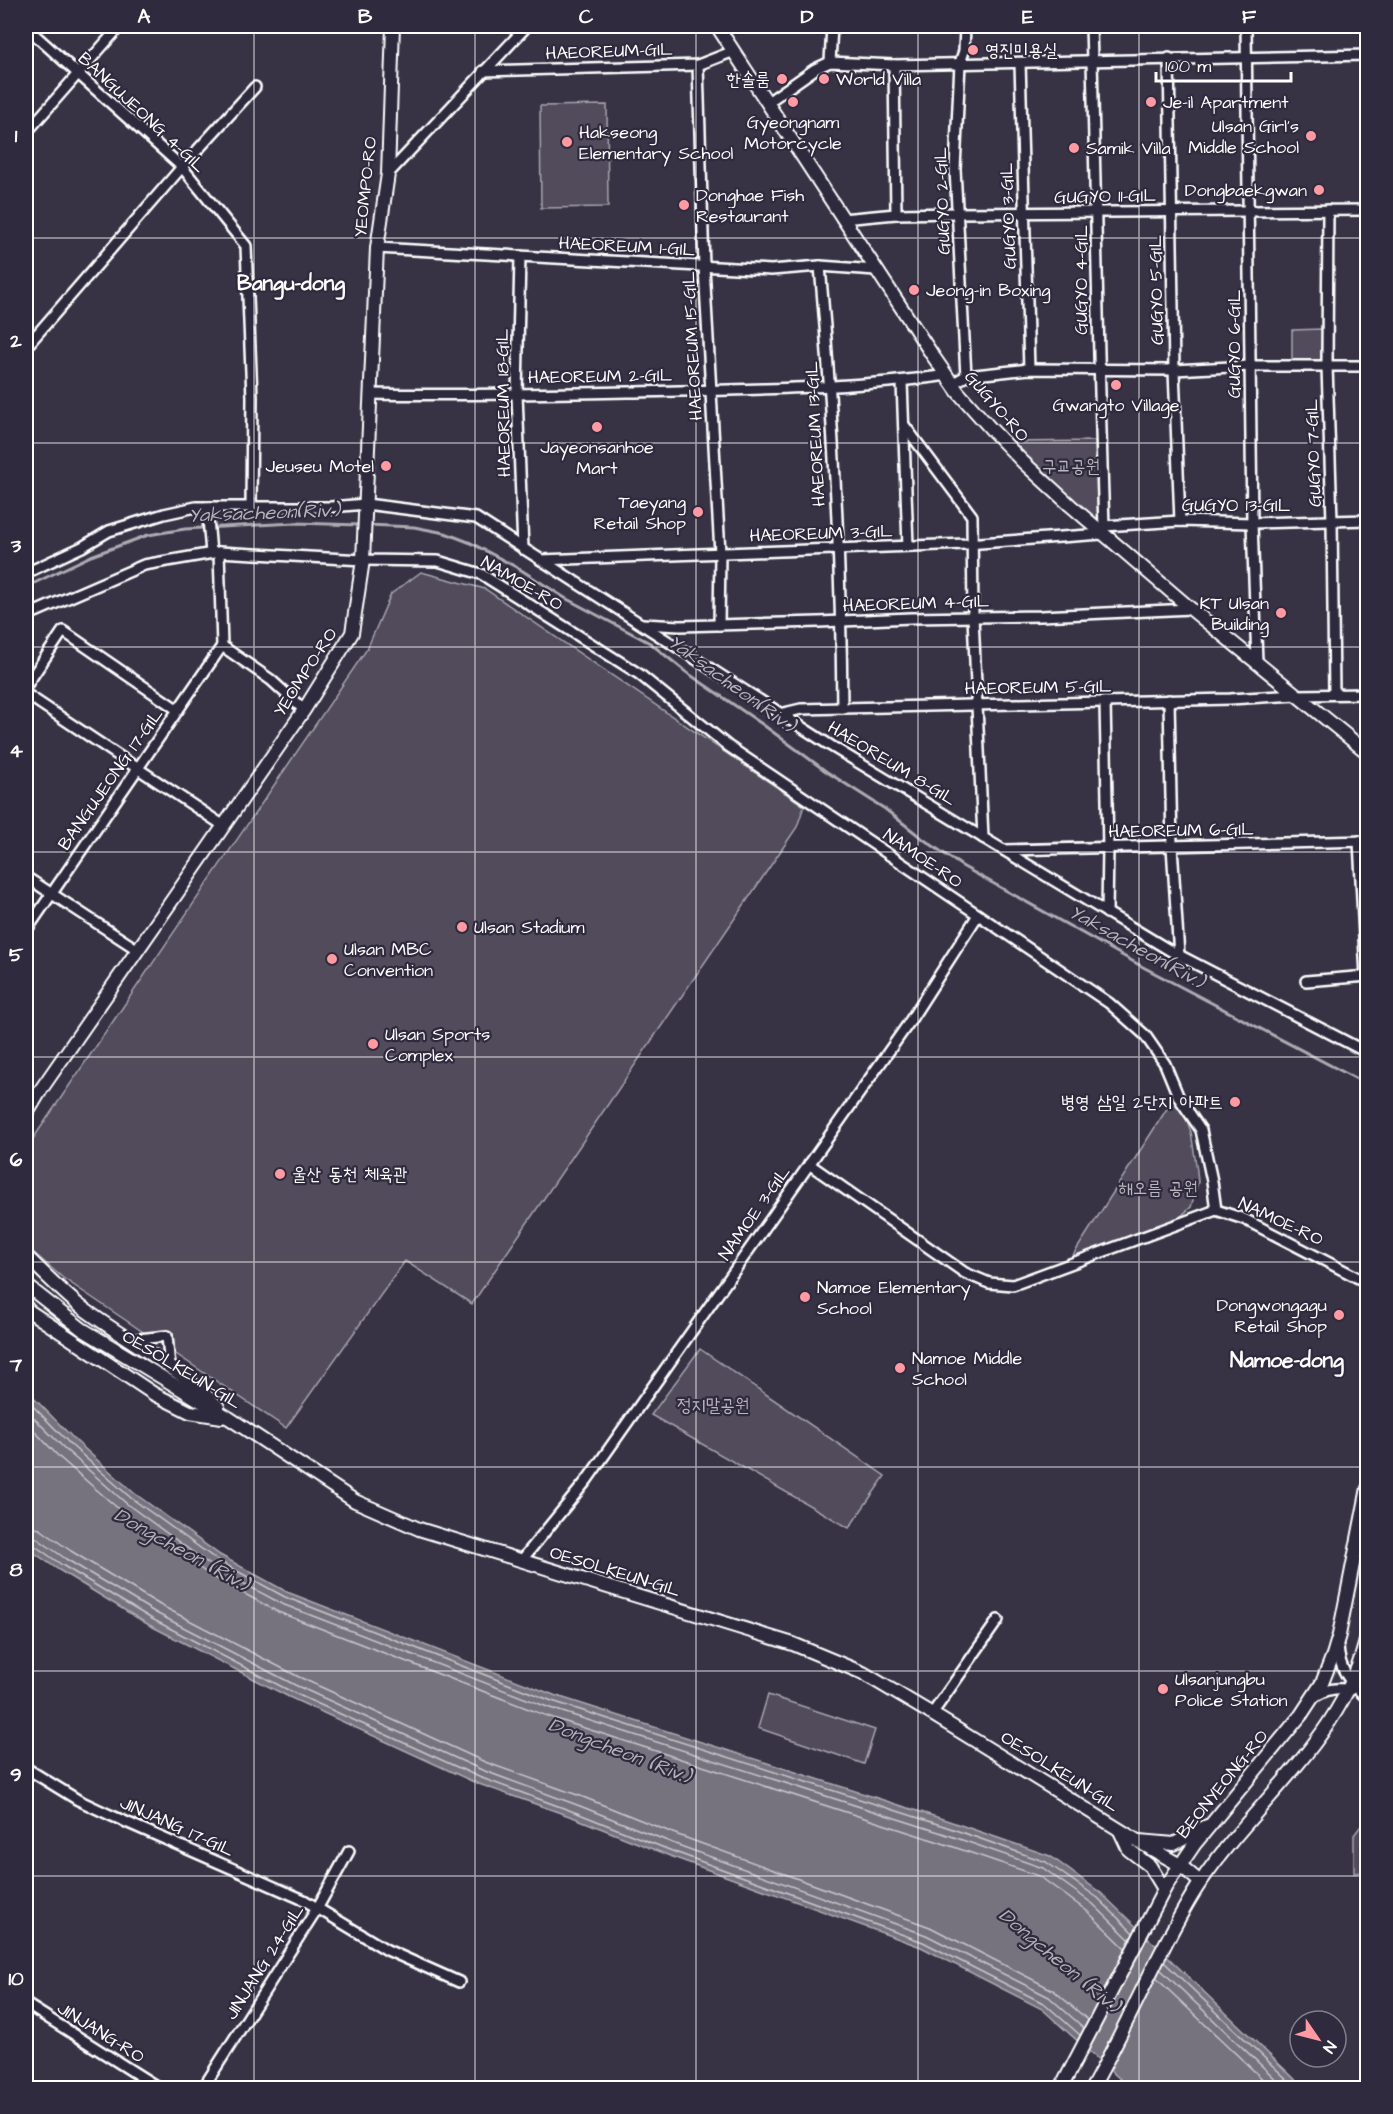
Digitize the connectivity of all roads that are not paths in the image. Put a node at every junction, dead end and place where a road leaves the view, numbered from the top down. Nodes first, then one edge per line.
1 (120, 26) edge
2 (393, 26) edge
3 (527, 26) edge
4 (717, 26) edge
5 (832, 26) edge
6 (965, 26) edge
7 (1091, 26) edge
8 (1246, 26) edge
9 (26, 27) edge
10 (734, 51) junction
11 (1368, 55) edge
12 (1169, 58) junction
13 (1247, 58) junction
14 (1092, 60) junction
15 (830, 62) junction
16 (960, 63) junction
17 (1020, 63) junction
18 (698, 65) junction
19 (894, 65) junction
20 (483, 72) junction
21 (77, 74) junction
22 (255, 87) dead end
23 (768, 102) junction
24 (26, 133) edge
25 (182, 167) junction
26 (388, 174) junction
27 (1328, 210) junction
28 (1368, 210) edge
29 (1097, 211) junction
30 (1172, 211) junction
31 (1249, 211) junction
32 (958, 213) junction
33 (896, 214) junction
34 (1024, 214) junction
35 (842, 219) junction
36 (377, 248) junction
37 (520, 256) junction
38 (820, 266) junction
39 (704, 267) junction
40 (876, 270) junction
41 (26, 347) edge
42 (1250, 366) junction
43 (1327, 366) junction
44 (1368, 366) edge
45 (1098, 368) junction
46 (1029, 369) junction
47 (1174, 370) junction
48 (966, 376) junction
49 (950, 380) junction
50 (902, 382) junction
51 (830, 387) junction
52 (710, 390) junction
53 (370, 394) junction
54 (517, 394) junction
55 (904, 425) junction
56 (366, 504) junction
57 (207, 507) junction
58 (251, 508) junction
59 (1368, 520) edge
60 (1180, 521) junction
61 (1332, 521) junction
62 (1252, 523) junction
63 (1103, 530) junction
64 (971, 543) junction
65 (908, 546) junction
66 (524, 549) junction
67 (837, 549) junction
68 (215, 553) junction
69 (720, 553) junction
70 (363, 560) junction
71 (541, 560) junction
72 (26, 573) edge
73 (1191, 609) junction
74 (26, 616) edge
75 (973, 617) junction
76 (842, 621) junction
77 (641, 624) junction
78 (719, 625) junction
79 (222, 646) junction
80 (1257, 662) junction
81 (26, 686) edge
82 (26, 694) edge
83 (1334, 694) junction
84 (1368, 694) edge
85 (1297, 695) junction
86 (1169, 700) junction
87 (1105, 702) junction
88 (978, 705) junction
89 (842, 708) junction
90 (178, 710) junction
91 (304, 710) junction
92 (780, 714) junction
93 (1368, 753) edge
94 (137, 770) junction
95 (224, 826) junction
96 (983, 838) junction
97 (1363, 841) edge
98 (1172, 846) junction
99 (1108, 848) junction
100 (1004, 850) junction
101 (26, 877) edge
102 (52, 893) junction
103 (1107, 913) junction
104 (978, 915) junction
105 (26, 932) edge
106 (138, 950) junction
107 (1179, 956) junction
108 (1367, 976) edge
109 (1306, 981) dead end
110 (1368, 1053) edge
111 (26, 1115) edge
112 (809, 1164) junction
113 (1215, 1210) junction
114 (26, 1256) edge
115 (1368, 1283) edge
116 (26, 1285) edge
117 (26, 1307) edge
118 (129, 1341) junction
119 (170, 1367) junction
120 (229, 1418) junction
121 (1368, 1488) edge
122 (521, 1561) junction
123 (998, 1620) dead end
124 (1368, 1631) edge
125 (1339, 1635) junction
126 (1350, 1687) junction
127 (1366, 1697) edge
128 (1312, 1699) junction
129 (932, 1714) junction
130 (26, 1768) edge
131 (1213, 1822) junction
132 (1120, 1830) junction
133 (1137, 1841) junction
134 (349, 1851) dead end
135 (1180, 1865) junction
136 (1200, 1882) junction
137 (1165, 1888) junction
138 (318, 1907) junction
139 (459, 1982) dead end
140 (26, 2004) edge
141 (159, 2088) edge
142 (204, 2088) edge
143 (1061, 2088) edge
144 (1092, 2088) edge

1 - 21 street
2 - 26 main road, YEOMPO-RO
3 - 20 street, HAEOREUM-GIL
4 - 10 main road, GUGYO-RO
5 - 15 street
6 - 16 street, GUGYO 2-GIL
7 - 14 street, GUGYO 4-GIL
8 - 13 street, GUGYO 6-GIL
9 - 21 street, BANGUJEONG 4-GIL
10 - 18 street, HAEOREUM-GIL
10 - 23 main road, GUGYO-RO
11 - 13 street
12 - 13 street
12 - 14 street
12 - 30 street, GUGYO 5-GIL
13 - 31 street, GUGYO 6-GIL
14 - 17 street
14 - 29 street, GUGYO 4-GIL
15 - 19 street
15 - 23 street
16 - 17 street
16 - 19 street
16 - 32 street, GUGYO 2-GIL
17 - 34 street, GUGYO 3-GIL
18 - 20 street, HAEOREUM-GIL
18 - 39 street, HAEOREUM 15-GIL
19 - 33 street
20 - 26 street, HAEOREUM-GIL
21 - 24 street
21 - 25 street, BANGUJEONG 4-GIL
22 - 25 street
23 - 35 main road, GUGYO-RO
25 - 41 street
25 - 58 street, BANGUJEONG 4-GIL
26 - 36 main road, YEOMPO-RO
27 - 28 street, GUGYO 11-GIL
27 - 31 street, GUGYO 11-GIL
27 - 43 street, GUGYO 7-GIL
29 - 30 street, GUGYO 11-GIL
29 - 34 street, GUGYO 11-GIL
29 - 45 street, GUGYO 4-GIL
30 - 31 street, GUGYO 11-GIL
30 - 47 street, GUGYO 5-GIL
31 - 42 street, GUGYO 6-GIL
32 - 33 street, GUGYO 11-GIL
32 - 34 street, GUGYO 11-GIL
32 - 48 street, GUGYO 2-GIL
33 - 35 street, GUGYO 11-GIL
34 - 46 street, GUGYO 3-GIL
35 - 40 main road, GUGYO-RO
36 - 37 street, HAEOREUM 1-GIL
36 - 53 main road, YEOMPO-RO
37 - 39 street, HAEOREUM 1-GIL
37 - 54 street, HAEOREUM 18-GIL
38 - 39 street, HAEOREUM 1-GIL
38 - 40 street, HAEOREUM 1-GIL
38 - 51 street, HAEOREUM 13-GIL
39 - 52 street, HAEOREUM 15-GIL
40 - 49 main road, GUGYO-RO
42 - 43 street
42 - 47 street
42 - 62 street, GUGYO 6-GIL
43 - 44 street
43 - 61 street, GUGYO 7-GIL
45 - 46 street
45 - 47 street
45 - 63 street, GUGYO 4-GIL
46 - 48 street
47 - 60 street, GUGYO 5-GIL
48 - 49 street
49 - 50 street, HAEOREUM 2-GIL
49 - 63 main road, GUGYO-RO
50 - 51 street, HAEOREUM 2-GIL
50 - 55 street
51 - 52 street, HAEOREUM 2-GIL
51 - 67 street, HAEOREUM 13-GIL
52 - 54 street, HAEOREUM 2-GIL
52 - 69 street, HAEOREUM 15-GIL
53 - 54 street, HAEOREUM 2-GIL
53 - 56 main road, YEOMPO-RO
54 - 66 street, HAEOREUM 18-GIL
55 - 64 street
55 - 65 street
56 - 58 street, HAEOREUM 8-GIL
56 - 66 street, HAEOREUM 8-GIL
56 - 70 main road, YEOMPO-RO
57 - 58 street, HAEOREUM 8-GIL
57 - 68 street
57 - 72 street, HAEOREUM 8-GIL
59 - 61 street, GUGYO 13-GIL
60 - 62 street, GUGYO 13-GIL
60 - 63 street, GUGYO 13-GIL
61 - 62 street, GUGYO 13-GIL
61 - 83 street, GUGYO 7-GIL
62 - 80 street, GUGYO 6-GIL
63 - 64 street, HAEOREUM 3-GIL
63 - 73 main road, GUGYO-RO
64 - 65 street, HAEOREUM 3-GIL
64 - 75 street
65 - 67 street, HAEOREUM 3-GIL
66 - 71 street, HAEOREUM 8-GIL
67 - 69 street, HAEOREUM 3-GIL
67 - 76 street, HAEOREUM 13-GIL
68 - 70 street, NAMOE-RO
68 - 74 street, NAMOE-RO
68 - 79 street
69 - 71 street, HAEOREUM 3-GIL
69 - 78 street, HAEOREUM 15-GIL
70 - 91 main road, YEOMPO-RO
70 - 104 street, NAMOE-RO
71 - 77 street, HAEOREUM 8-GIL
73 - 75 street, HAEOREUM 4-GIL
73 - 80 main road, GUGYO-RO
75 - 76 street, HAEOREUM 4-GIL
75 - 88 street
76 - 78 street, HAEOREUM 4-GIL
76 - 89 street, HAEOREUM 13-GIL
77 - 78 street, HAEOREUM 4-GIL
77 - 92 street, HAEOREUM 8-GIL
79 - 90 street, BANGUJEONG 17-GIL
79 - 91 street
80 - 85 main road, GUGYO-RO
81 - 90 street
82 - 94 street
83 - 84 street, HAEOREUM 5-GIL
83 - 85 street, HAEOREUM 5-GIL
85 - 86 street, HAEOREUM 5-GIL
85 - 93 main road, GUGYO-RO
86 - 87 street, HAEOREUM 5-GIL
86 - 98 street
87 - 88 street, HAEOREUM 5-GIL
87 - 99 street
88 - 89 street, HAEOREUM 5-GIL
88 - 96 street
89 - 92 street, HAEOREUM 5-GIL
90 - 94 street, BANGUJEONG 17-GIL
91 - 95 main road, YEOMPO-RO
92 - 96 street, HAEOREUM 8-GIL
94 - 95 street
94 - 102 street, BANGUJEONG 17-GIL
95 - 106 main road, YEOMPO-RO
96 - 100 street, HAEOREUM 8-GIL
97 - 98 street, HAEOREUM 6-GIL
97 - 108 street, HAEOREUM 6-GIL
98 - 99 street, HAEOREUM 6-GIL
98 - 107 street
99 - 100 street, HAEOREUM 6-GIL
99 - 103 street
100 - 103 street, HAEOREUM 8-GIL
101 - 102 street
102 - 105 street, BANGUJEONG 17-GIL
102 - 106 street
103 - 107 street, HAEOREUM 8-GIL
104 - 112 street
104 - 113 street, NAMOE-RO
106 - 111 main road, YEOMPO-RO
107 - 110 street, HAEOREUM 8-GIL
108 - 109 street
112 - 113 street, NAMOE 3-GIL
112 - 122 street, NAMOE 3-GIL
113 - 115 street, NAMOE-RO
114 - 118 main road
116 - 120 main road, OESOLKEUN-GIL
117 - 120 main road
118 - 119 main road
118 - 119 street
119 - 120 main road
120 - 122 main road, OESOLKEUN-GIL
121 - 125 main road, BEONYEONG-RO
122 - 129 main road, OESOLKEUN-GIL
123 - 129 street
124 - 126 main road
125 - 126 street
125 - 128 main road, BEONYEONG-RO
126 - 127 street
126 - 128 street
126 - 136 main road
128 - 131 main road, BEONYEONG-RO
129 - 132 main road, OESOLKEUN-GIL
130 - 138 street, JINJANG 17-GIL
131 - 133 main road
131 - 135 main road, BEONYEONG-RO
132 - 133 main road, OESOLKEUN-GIL
132 - 137 main road
133 - 135 main road, OESOLKEUN-GIL
134 - 138 street, JINJANG 24-GIL
135 - 136 main road, OESOLKEUN-GIL
135 - 137 main road, BEONYEONG-RO
136 - 144 main road
137 - 143 main road, BEONYEONG-RO
138 - 139 street, JINJANG 17-GIL
138 - 142 street, JINJANG 24-GIL
140 - 141 street, JINJANG-RO

